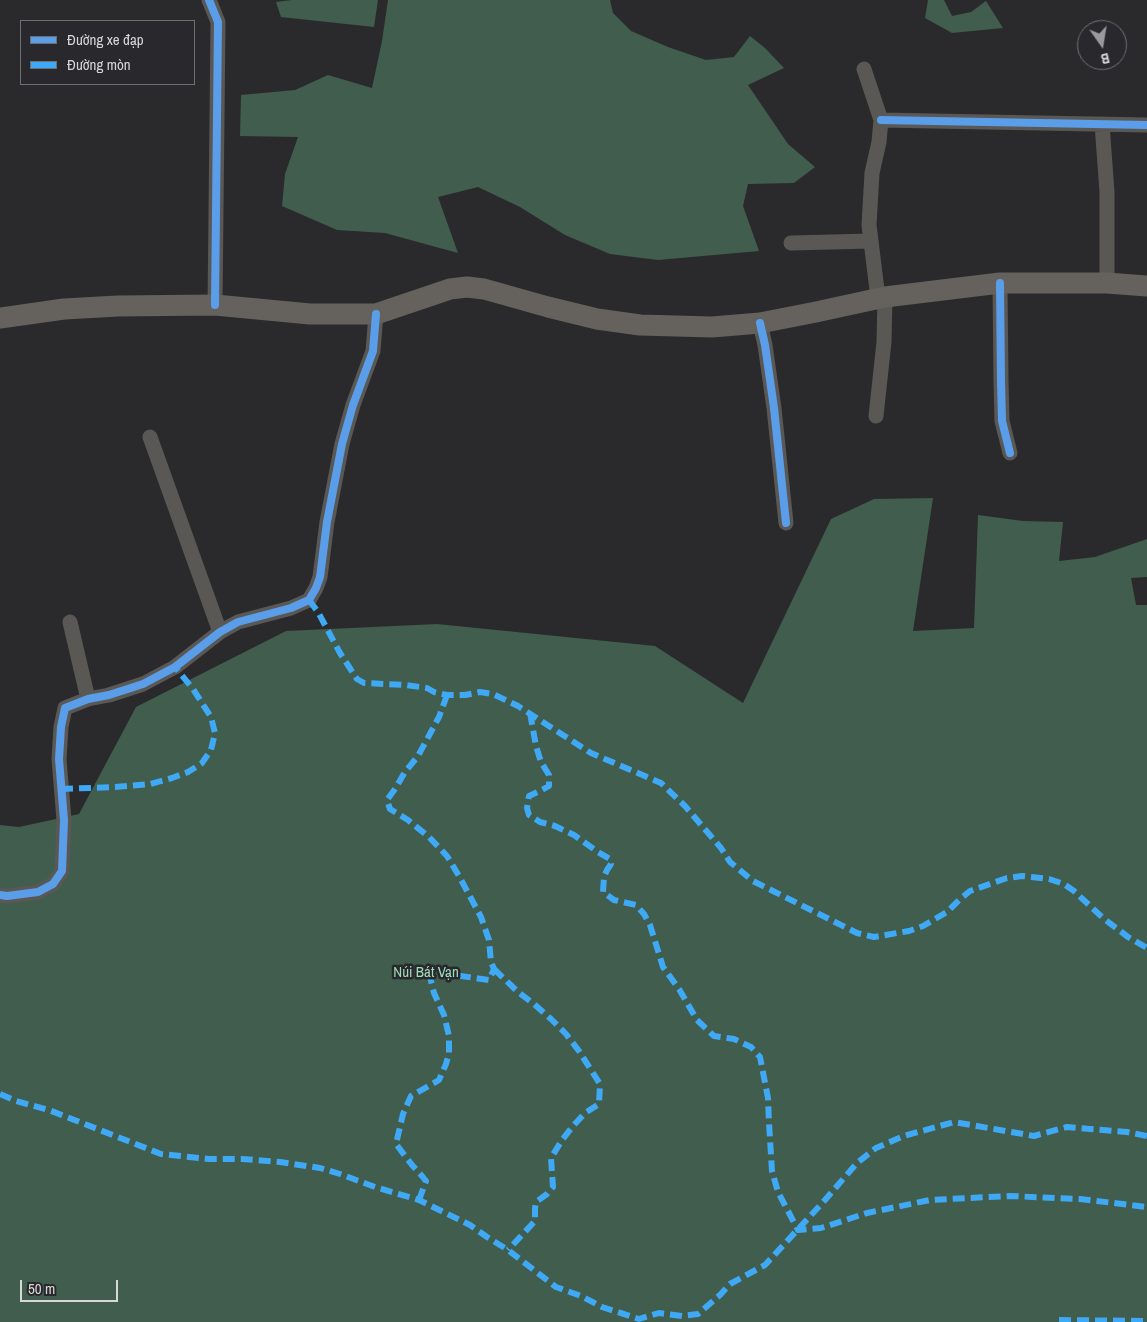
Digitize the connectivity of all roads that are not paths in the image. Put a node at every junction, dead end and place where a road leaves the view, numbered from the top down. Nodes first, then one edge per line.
1 (208, 0) edge
2 (864, 69) dead end
3 (881, 120) junction
4 (1102, 124) junction
5 (1147, 125) edge
6 (871, 241) junction
7 (791, 243) dead end
8 (1000, 283) junction
9 (1107, 283) junction
10 (1147, 286) edge
11 (881, 297) junction
12 (215, 305) junction
13 (376, 314) junction
14 (0, 318) edge
15 (760, 323) junction
16 (876, 416) dead end
17 (150, 438) dead end
18 (1010, 453) dead end
19 (786, 524) dead end
20 (70, 622) dead end
21 (220, 632) junction
22 (88, 699) junction
23 (0, 895) edge

1 - 12 street
2 - 3 street
3 - 4 street
3 - 6 street
4 - 5 street
4 - 9 street
6 - 7 street
6 - 11 street
8 - 9 main road
8 - 11 main road
8 - 18 street
9 - 10 main road
11 - 15 main road
11 - 16 street
12 - 13 main road
12 - 14 main road
13 - 15 main road
13 - 21 street
15 - 19 street
17 - 21 street
20 - 22 street
21 - 22 street
22 - 23 street

